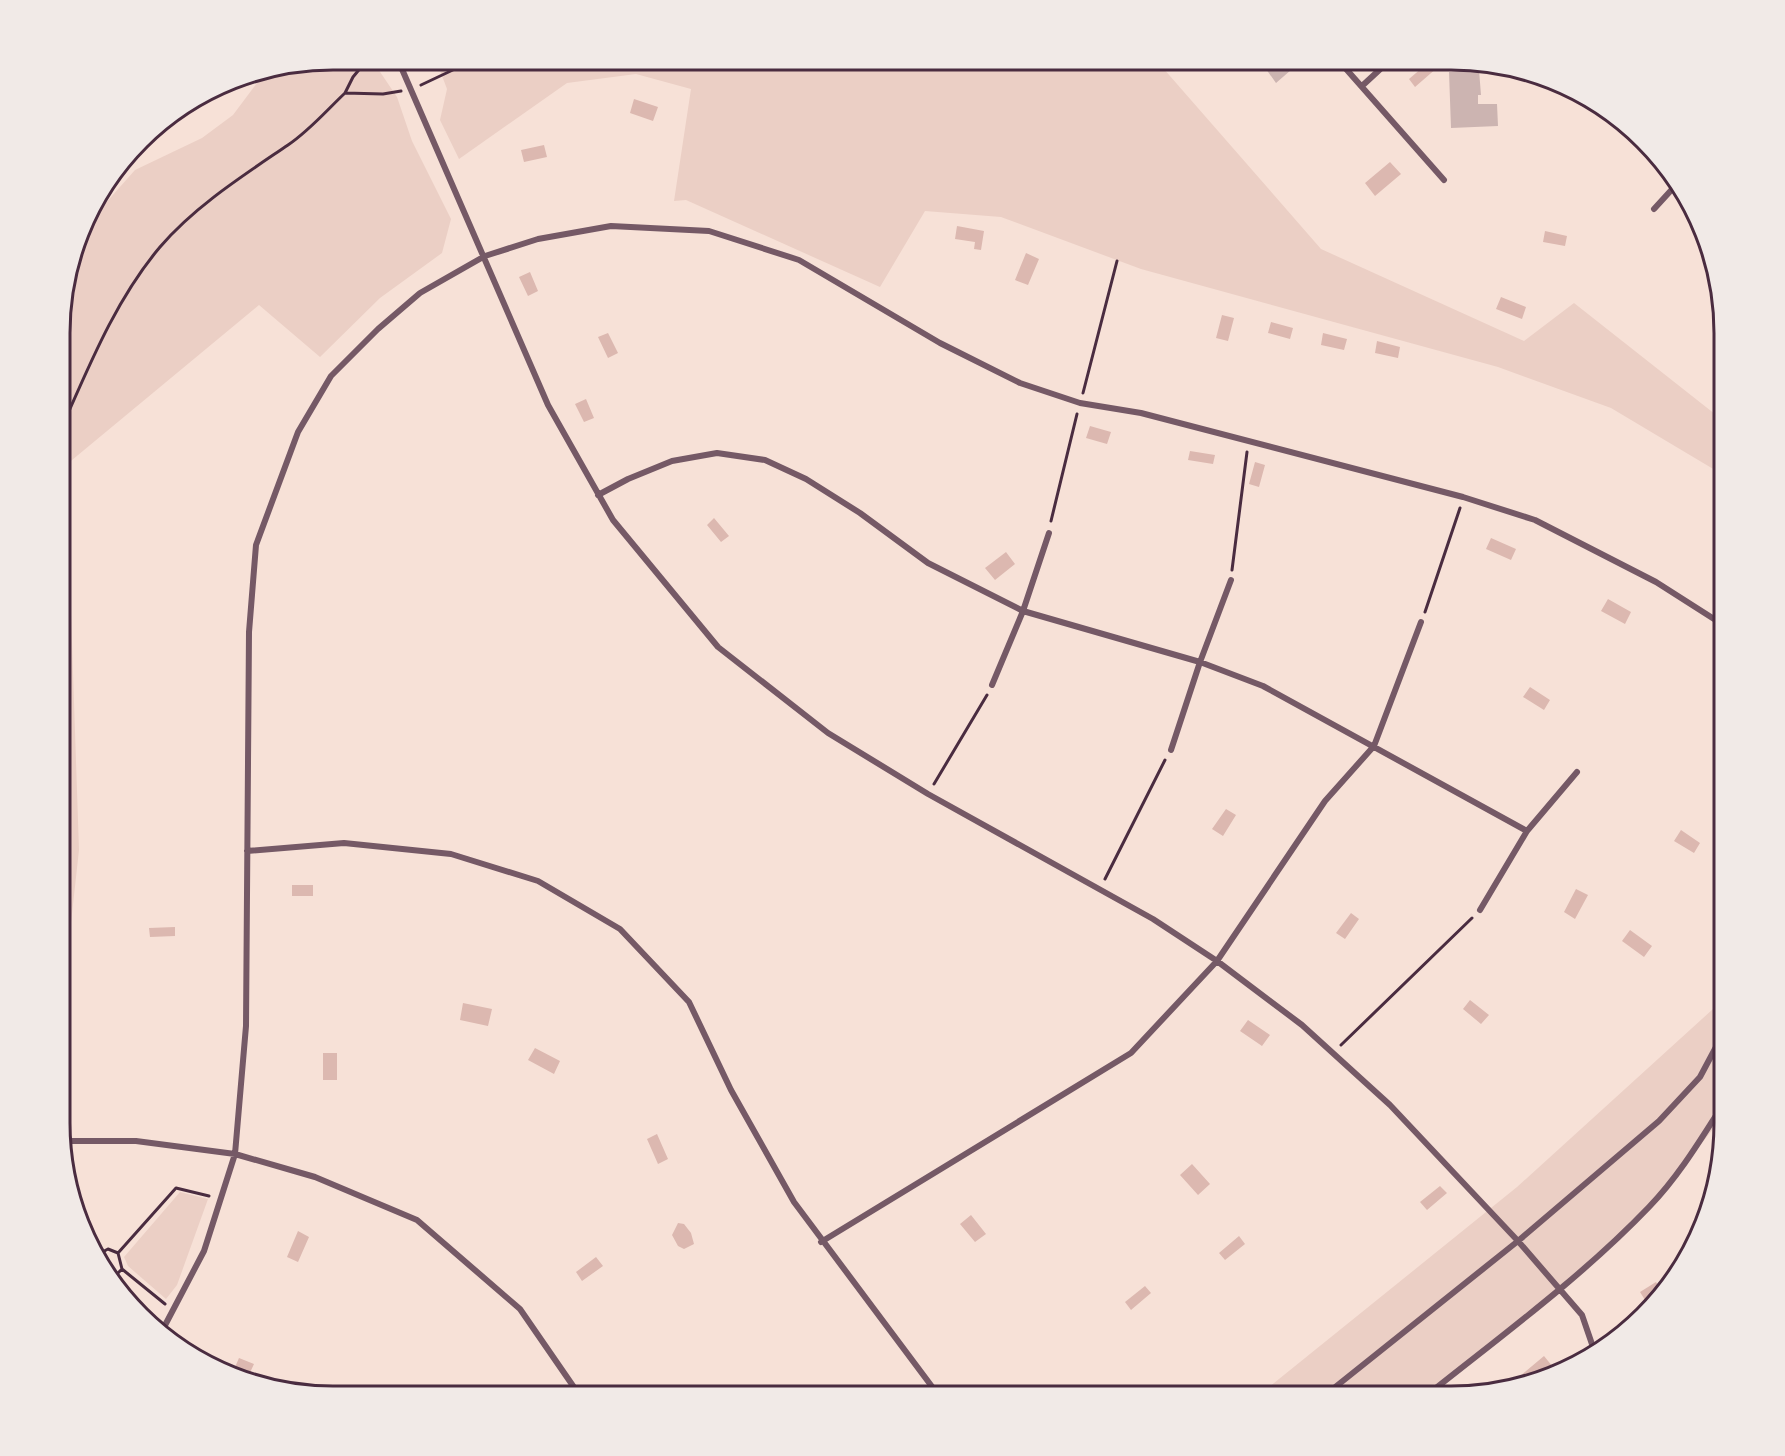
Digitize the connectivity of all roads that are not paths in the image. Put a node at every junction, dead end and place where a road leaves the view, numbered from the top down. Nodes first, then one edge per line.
1 (402, 70) edge
2 (1348, 70) edge
3 (1379, 70) edge
4 (1362, 86) junction
5 (1444, 180) dead end
6 (1672, 190) edge
7 (1654, 208) dead end
8 (485, 256) junction
9 (598, 495) junction
10 (1048, 533) dead end
11 (1231, 580) road end
12 (1023, 611) junction
13 (1714, 619) edge
14 (1421, 622) road end
15 (1200, 662) junction
16 (992, 685) road end
17 (1374, 746) junction
18 (1170, 750) road end
19 (1577, 772) dead end
20 (1527, 831) junction
21 (247, 851) junction
22 (1480, 910) road end
23 (1217, 961) junction
24 (1714, 1051) edge
25 (1714, 1119) edge
26 (71, 1141) edge
27 (235, 1154) junction
28 (1518, 1241) junction
29 (821, 1242) junction
30 (1559, 1290) junction
31 (166, 1325) edge
32 (1591, 1345) edge
33 (573, 1386) edge
34 (931, 1386) edge
35 (1337, 1386) edge
36 (1439, 1386) edge

1 - 8 street
2 - 4 street
3 - 4 street
4 - 5 street
6 - 7 street
8 - 9 street
8 - 13 street
8 - 21 street
9 - 12 street
9 - 23 street
10 - 12 street
11 - 15 street
12 - 15 street
12 - 16 street
14 - 17 street
15 - 17 street
15 - 18 street
17 - 20 street
17 - 23 street
19 - 20 street
20 - 22 street
21 - 27 street
21 - 29 street
23 - 28 street
23 - 29 street
24 - 28 street
25 - 30 street
26 - 27 street
27 - 31 street
27 - 33 street
28 - 30 street
28 - 35 street
29 - 34 street
30 - 32 street
30 - 36 street

